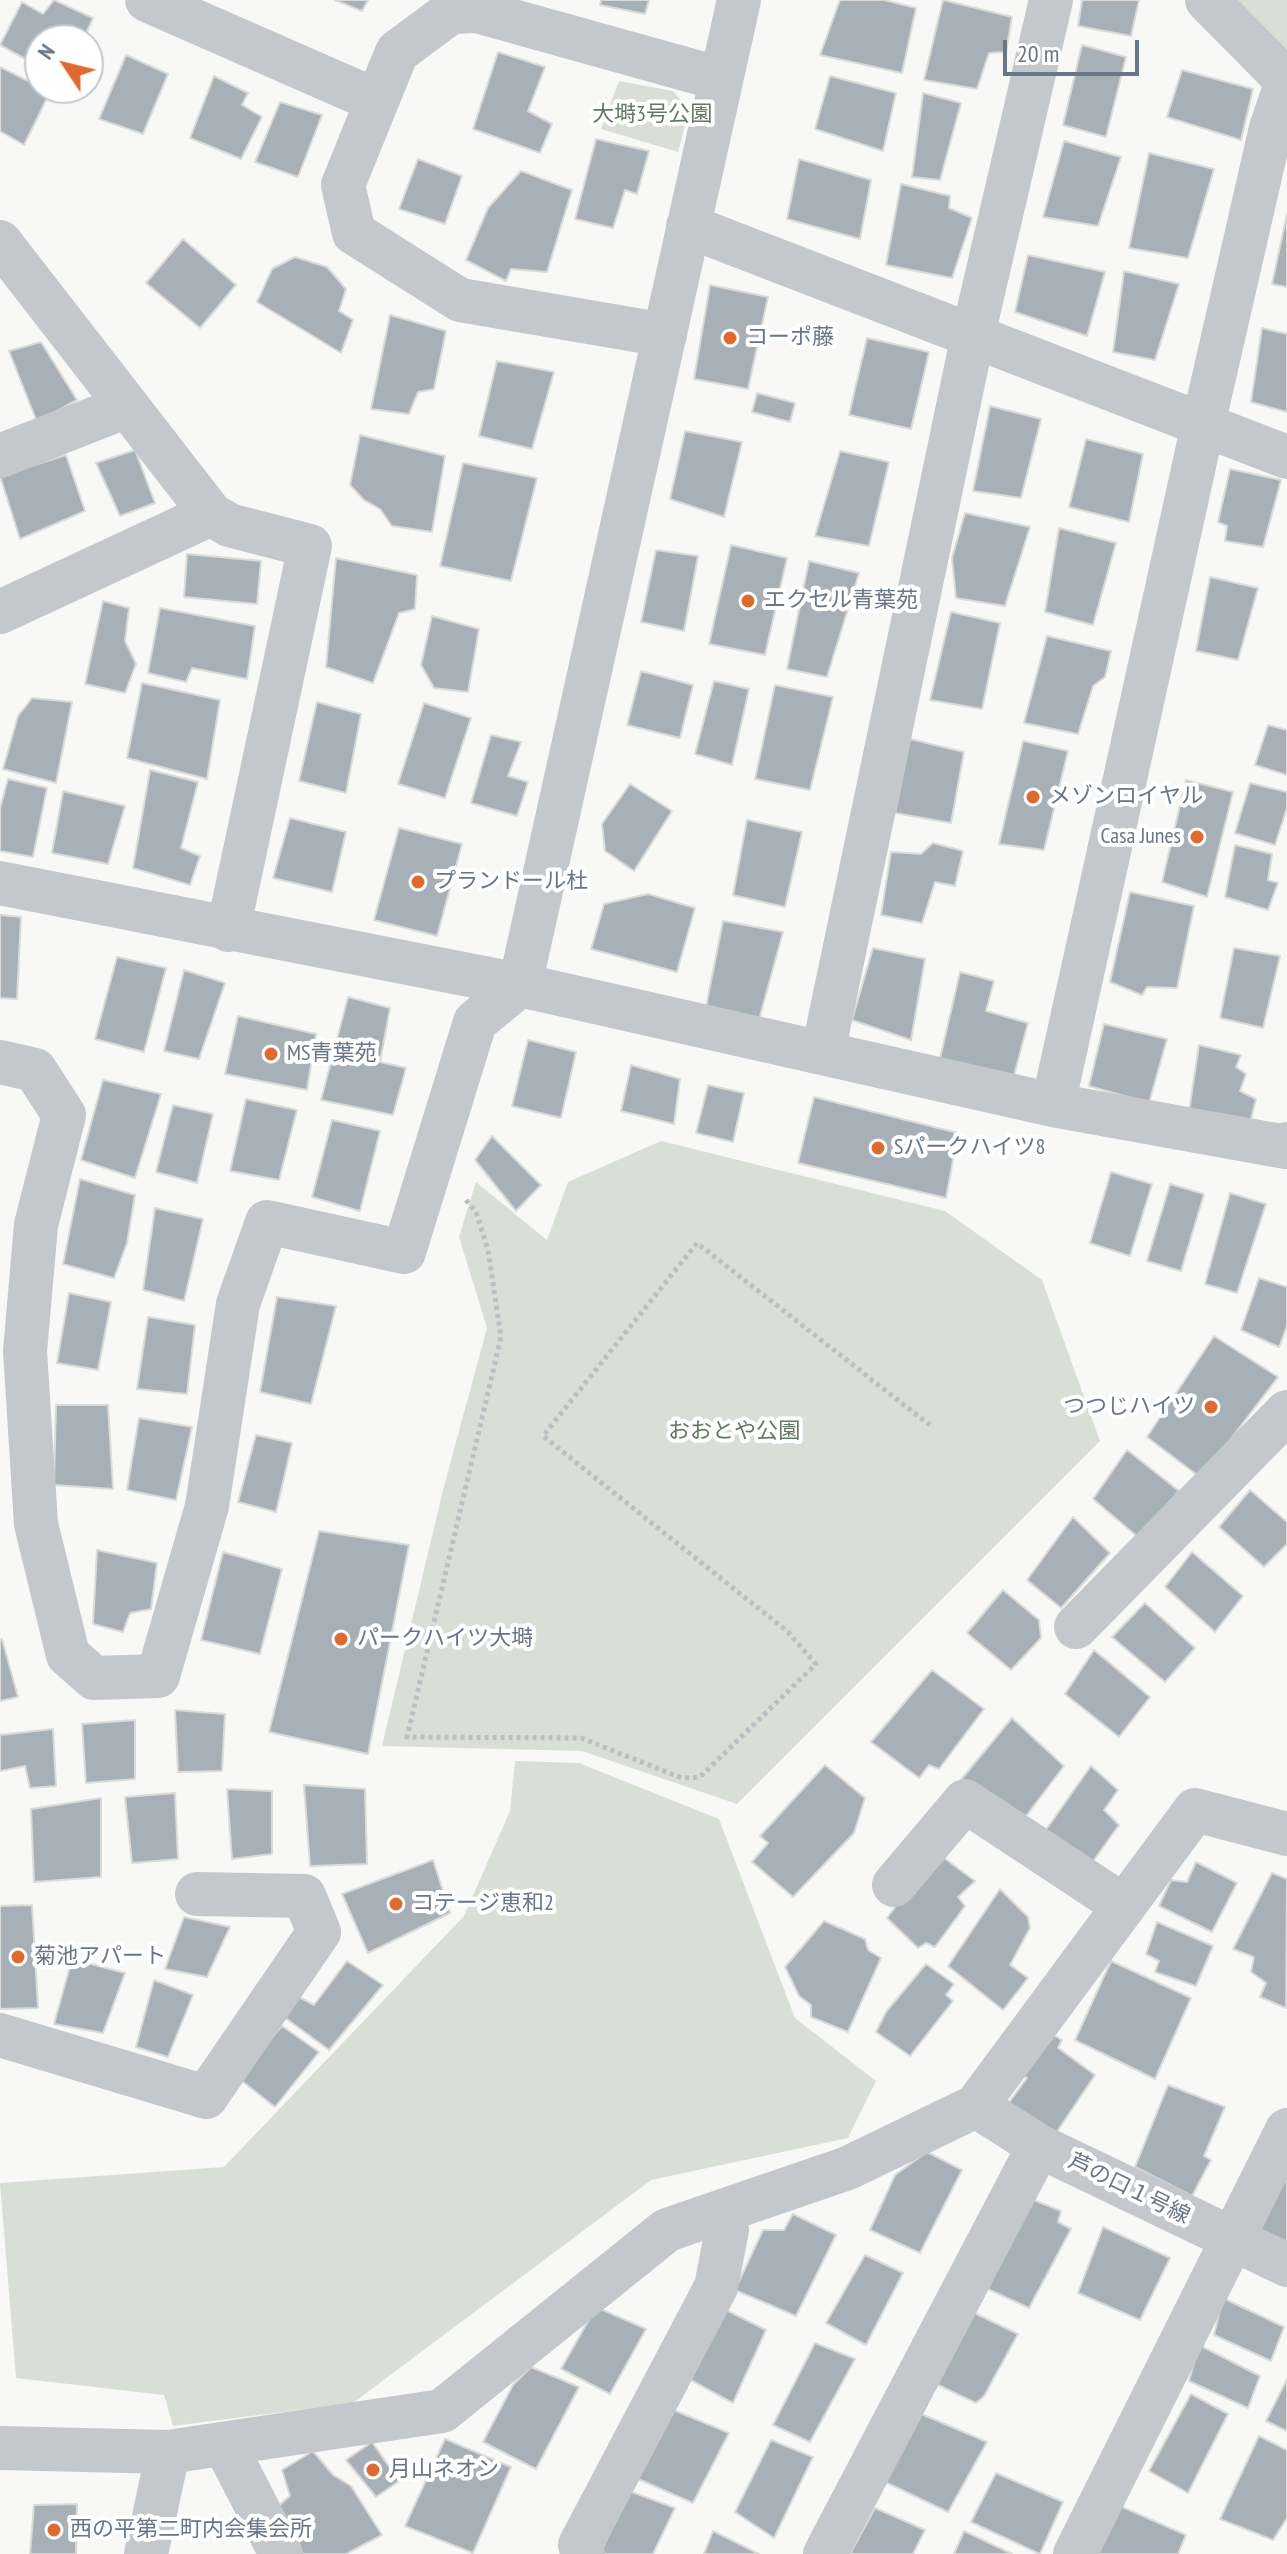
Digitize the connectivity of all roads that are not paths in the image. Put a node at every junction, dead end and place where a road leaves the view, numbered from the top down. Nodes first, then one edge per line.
1 (147, 0) edge
2 (739, 0) edge
3 (1051, 0) edge
4 (1207, 0) edge
5 (479, 5) edge
6 (721, 79) junction
7 (1287, 81) edge
8 (377, 101) junction
9 (688, 226) junction
10 (0, 242) edge
11 (665, 335) junction
12 (973, 335) junction
13 (127, 406) junction
14 (1203, 425) junction
15 (0, 456) edge
16 (1287, 457) edge
17 (211, 514) junction
18 (0, 612) edge
19 (0, 883) edge
20 (228, 930) junction
21 (520, 985) junction
22 (823, 1052) junction
23 (0, 1062) edge
24 (1053, 1105) junction
25 (1287, 1144) edge
26 (1287, 1412) edge
27 (1076, 1627) dead end
28 (1287, 1834) edge
29 (894, 1885) dead end
30 (197, 1894) dead end
31 (1124, 1906) junction
32 (0, 2035) edge
33 (976, 2106) junction
34 (1287, 2130) edge
35 (1039, 2146) junction
36 (722, 2211) junction
37 (1233, 2239) junction
38 (1287, 2265) edge
39 (225, 2445) junction
40 (0, 2448) edge
41 (168, 2452) junction
42 (146, 2554) edge
43 (281, 2554) edge
44 (583, 2554) edge
45 (825, 2554) edge
46 (1075, 2554) edge

1 - 8 street
2 - 6 street
3 - 12 street
4 - 7 street
5 - 6 street
5 - 8 street
6 - 9 street
7 - 14 street
8 - 11 street
9 - 11 street
9 - 12 street
10 - 13 street
11 - 21 street
12 - 14 street
12 - 22 street
13 - 15 street
13 - 17 street
14 - 16 street
14 - 24 street
17 - 18 street
17 - 20 street
19 - 20 street
20 - 21 street
21 - 22 street
21 - 23 street
22 - 24 street
24 - 25 street
26 - 27 street
28 - 31 street
29 - 31 street
30 - 32 street
31 - 33 street
33 - 35 street, 芦の口１号線
33 - 36 street
34 - 37 street
35 - 37 street, 芦の口１号線
35 - 45 street
36 - 39 street
36 - 44 street
37 - 38 street, 芦の口１号線
37 - 46 street
39 - 41 street
39 - 43 street
40 - 41 street
41 - 42 street

